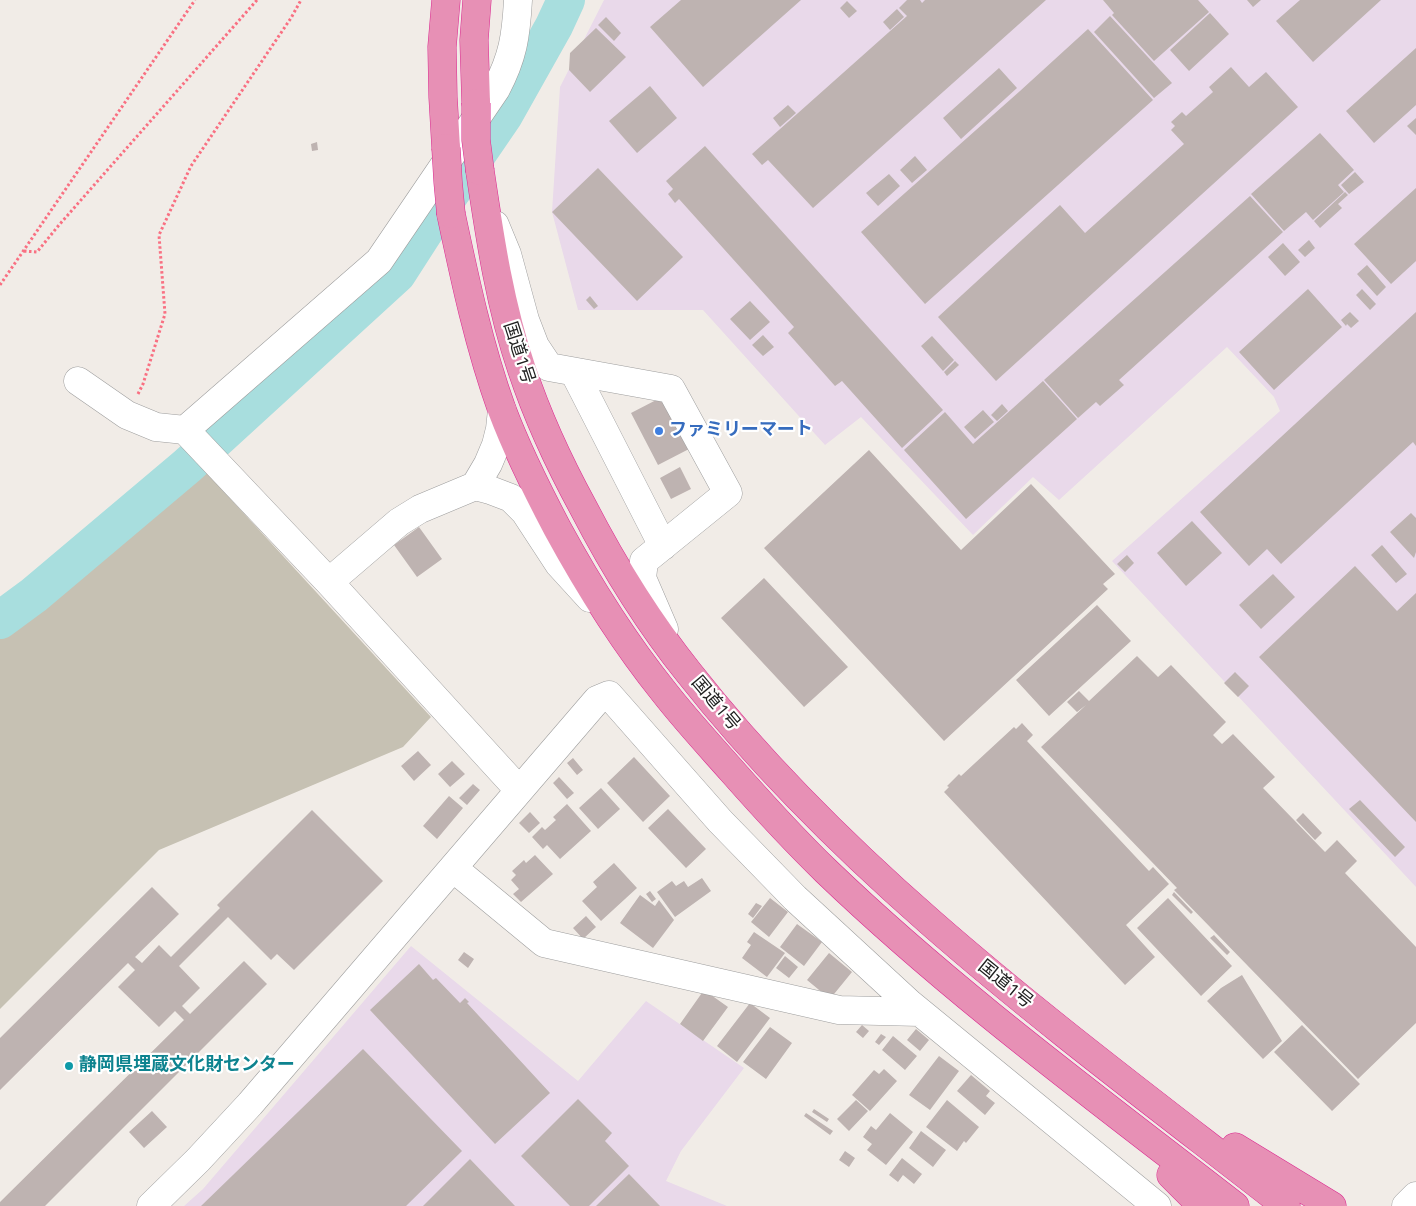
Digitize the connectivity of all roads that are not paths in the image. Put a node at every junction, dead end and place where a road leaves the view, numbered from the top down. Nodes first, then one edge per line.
1 (446, 0) edge
2 (477, 0) edge
3 (518, 0) edge
4 (482, 183) junction
5 (574, 372) junction
6 (78, 381) dead end
7 (502, 410) junction
8 (199, 444) junction
9 (474, 486) junction
10 (663, 546) junction
11 (329, 582) junction
12 (614, 624) junction
13 (687, 671) junction
14 (519, 790) junction
15 (452, 868) junction
16 (920, 1012) junction
17 (1108, 1068) junction
18 (1087, 1092) junction
19 (1416, 1196) edge
20 (151, 1206) edge
21 (1158, 1206) edge
22 (1202, 1206) edge
23 (1235, 1206) edge
24 (1286, 1206) edge
25 (1332, 1206) edge
26 (1406, 1206) edge

1 - 7 highway, 国道1号, bridge
2 - 4 highway, 国道1号, bridge
3 - 8 street
4 - 5 street
4 - 13 highway, 国道1号
5 - 10 street
5 - 10 street
6 - 8 street
7 - 9 street
7 - 12 highway, 国道1号
8 - 11 street
9 - 11 street
9 - 12 street
10 - 13 street
11 - 14 street
12 - 18 highway, 国道1号
13 - 17 highway, 国道1号
14 - 15 street
14 - 16 street
15 - 16 street
15 - 20 street
16 - 21 street
17 - 24 highway, 国道1号
17 - 25 highway
18 - 22 highway
18 - 23 highway, 国道1号
19 - 26 street

